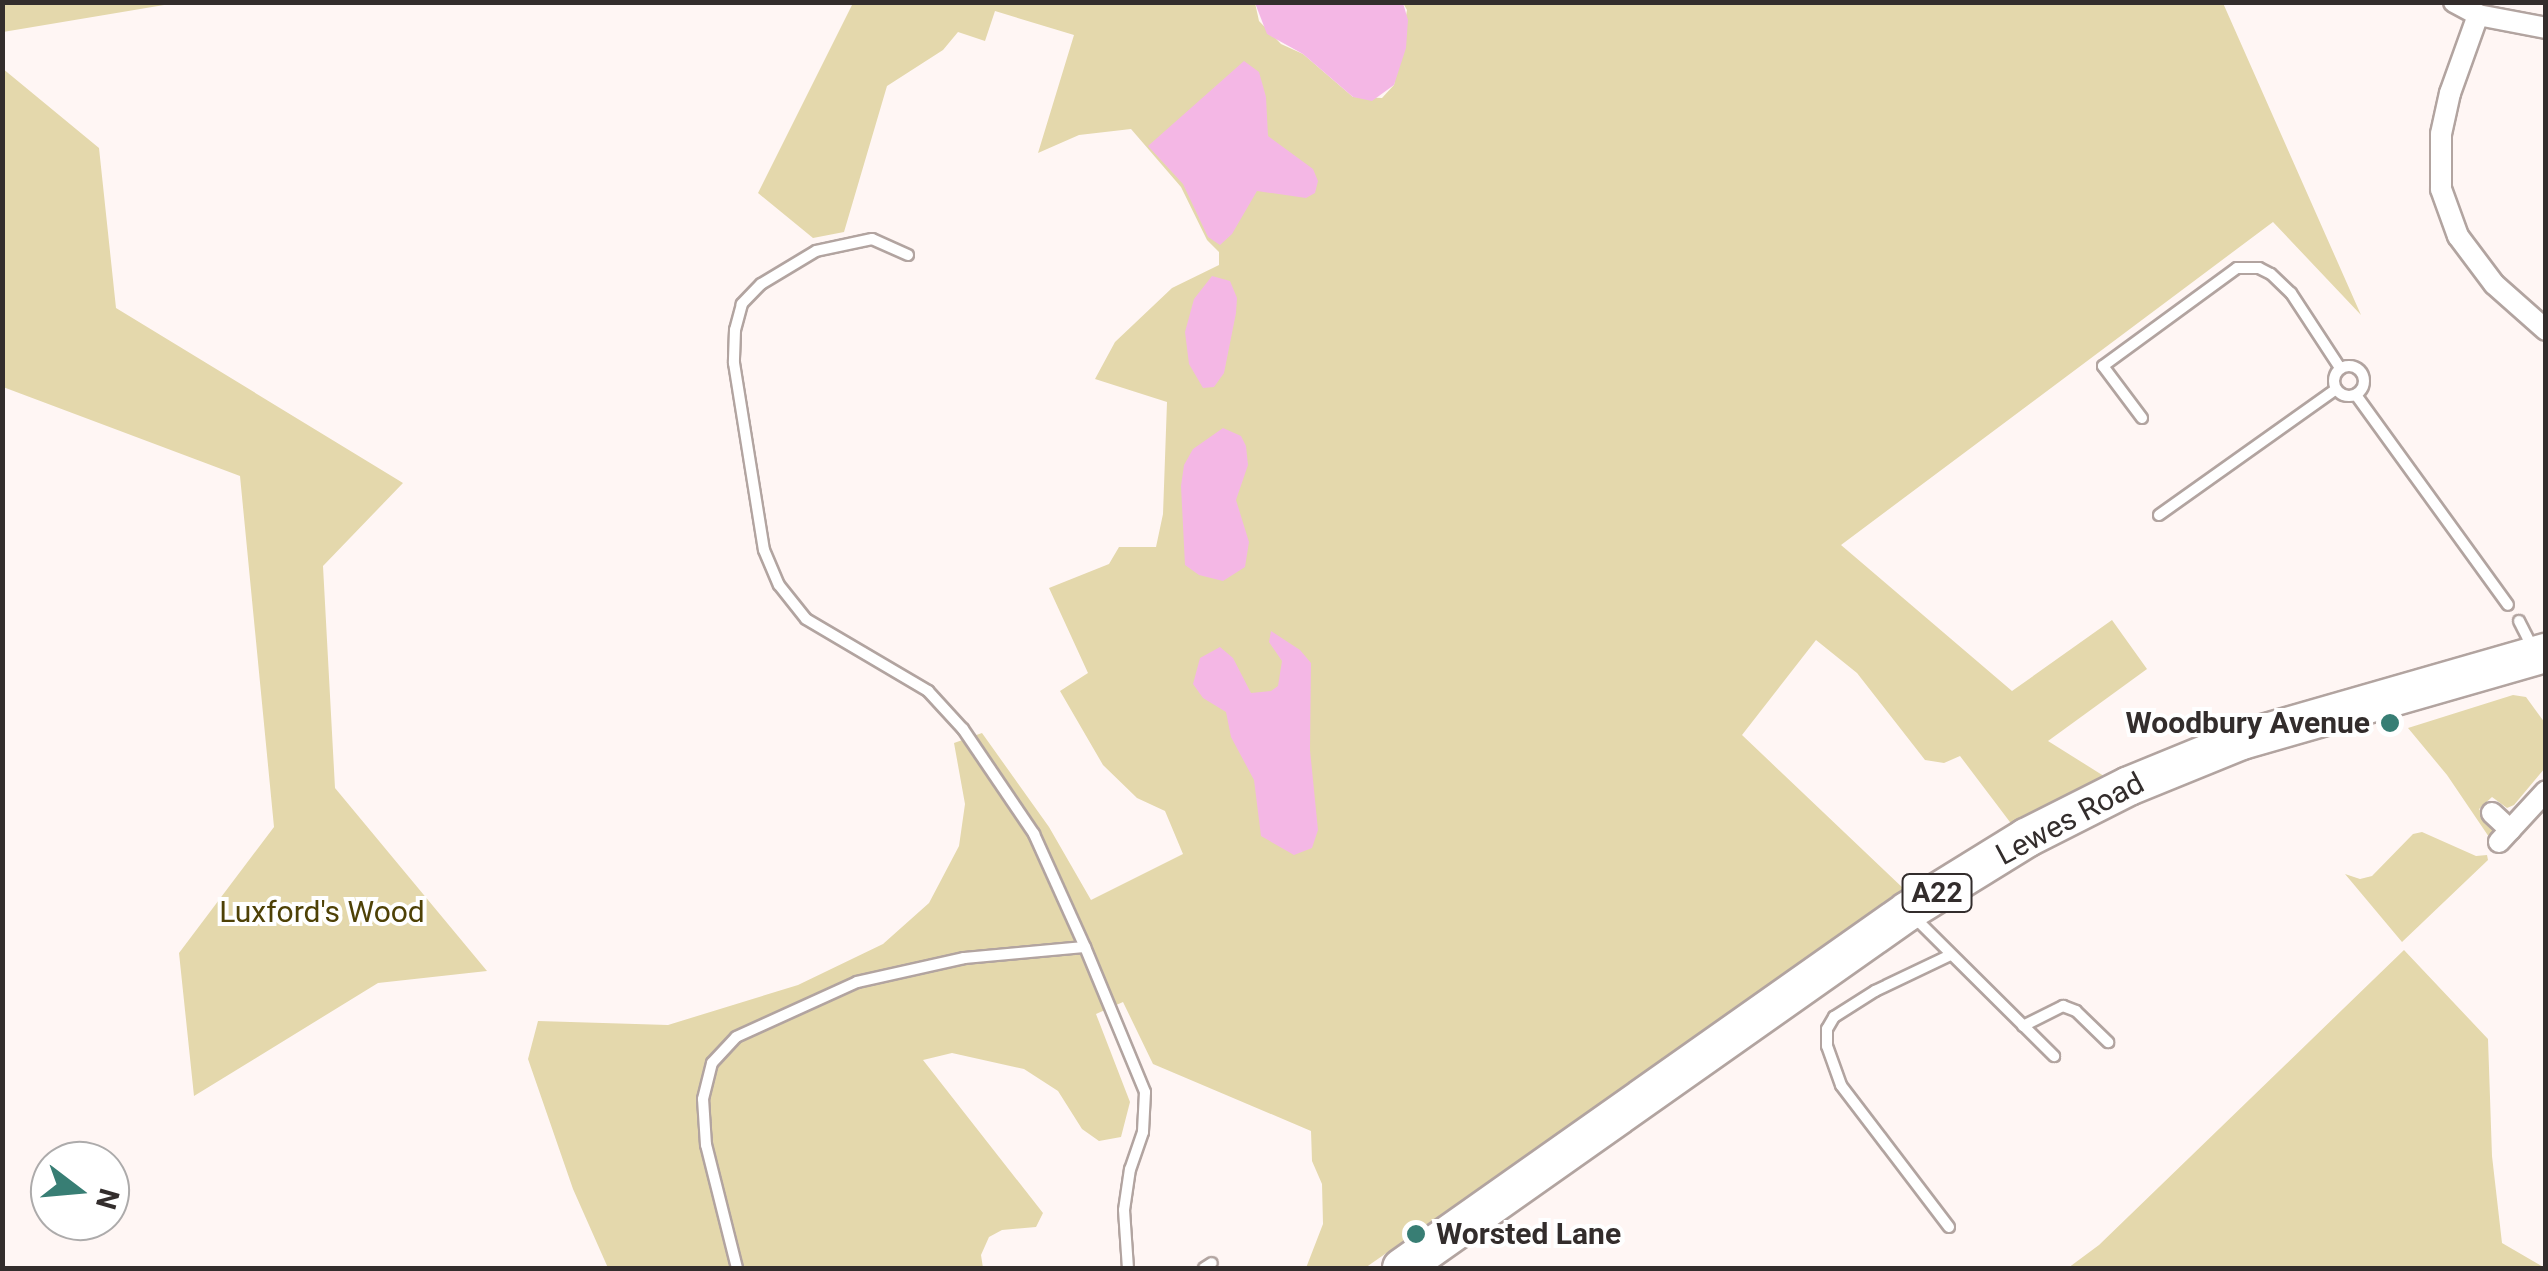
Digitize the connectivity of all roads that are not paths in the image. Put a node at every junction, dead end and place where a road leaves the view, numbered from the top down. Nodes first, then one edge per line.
1 (2454, 2) edge
2 (2478, 15) junction
3 (2546, 28) edge
4 (908, 254) dead end
5 (2546, 330) edge
6 (2340, 368) junction
7 (2336, 389) junction
8 (2356, 394) junction
9 (2142, 418) dead end
10 (2160, 515) dead end
11 (2508, 606) dead end
12 (2518, 622) dead end
13 (2541, 654) edge
14 (2546, 791) edge
15 (2492, 813) dead end
16 (1908, 910) junction
17 (1085, 946) junction
18 (1950, 955) junction
19 (2023, 1026) junction
20 (2108, 1042) dead end
21 (2054, 1056) dead end
22 (1949, 1227) dead end
23 (737, 1268) edge
24 (1128, 1268) edge
25 (1402, 1268) edge

1 - 2 street
2 - 3 street
2 - 5 street
4 - 17 lane
6 - 7 lane
6 - 8 lane
6 - 9 lane
7 - 8 lane
7 - 10 lane
8 - 11 lane
12 - 13 lane
13 - 16 highway, Lewes Road / A22
14 - 15 street
16 - 18 lane
16 - 25 highway, Lewes Road / A22
17 - 23 lane
17 - 24 lane
18 - 19 lane
18 - 22 lane
19 - 20 lane
19 - 21 lane

